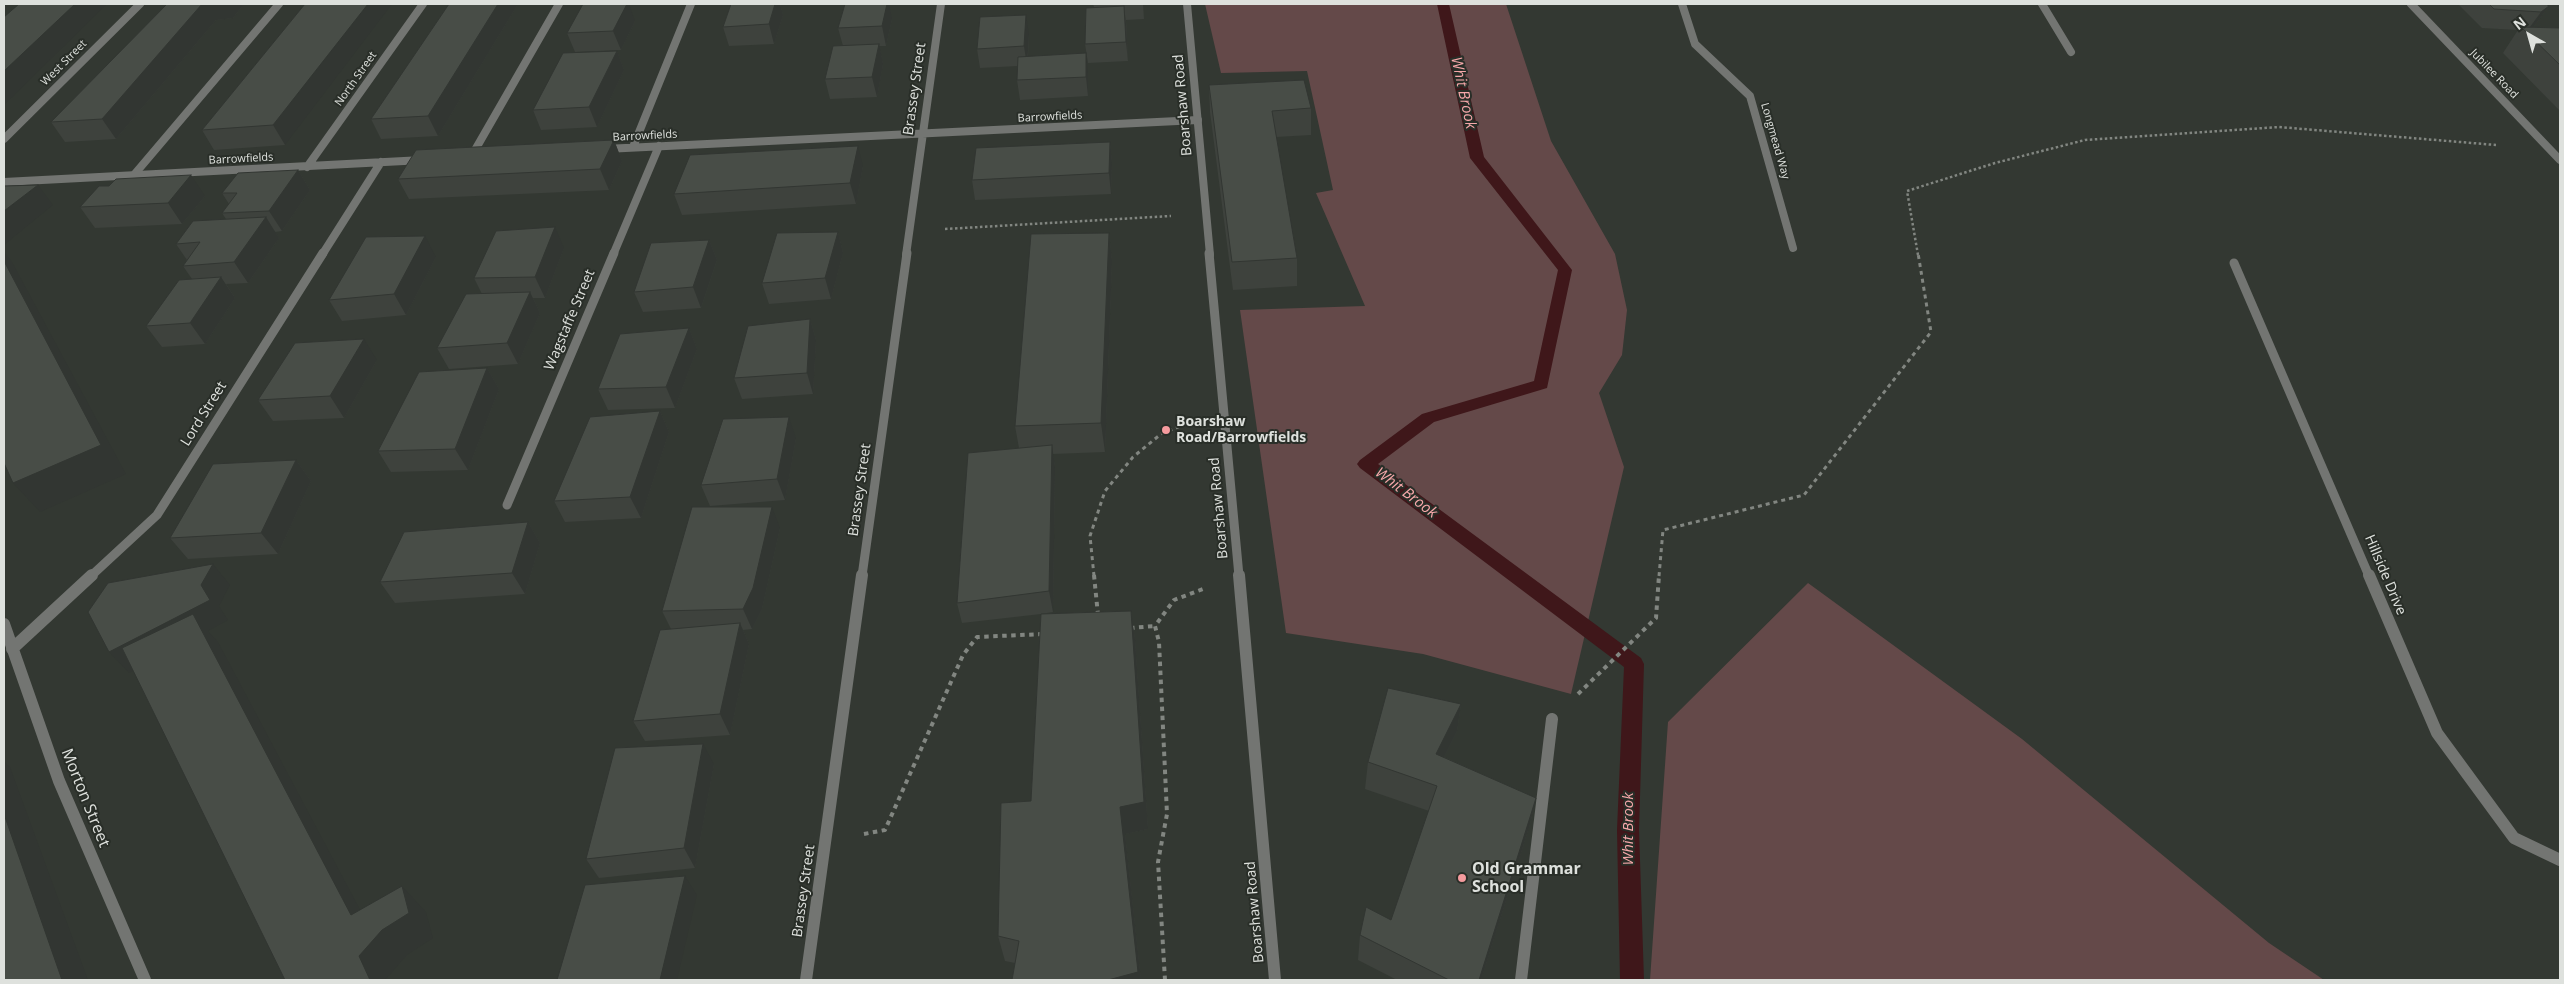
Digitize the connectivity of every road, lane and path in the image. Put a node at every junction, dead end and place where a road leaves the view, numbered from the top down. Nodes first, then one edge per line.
1 (140, 4) edge
2 (279, 4) edge
3 (423, 4) edge
4 (559, 4) edge
5 (691, 4) edge
6 (941, 4) edge
7 (1187, 4) edge
8 (1682, 4) edge
9 (2042, 4) edge
10 (2411, 4) edge
11 (2071, 52) dead end
12 (1198, 120) junction
13 (923, 135) junction
14 (4, 139) edge
15 (659, 146) junction
16 (633, 147) junction
17 (595, 150) edge
18 (2551, 150) junction
19 (480, 156) edge
20 (471, 157) junction
21 (461, 158) edge
22 (431, 159) edge
23 (2560, 160) edge
24 (381, 162) junction
25 (307, 167) junction
26 (134, 176) junction
27 (4, 182) edge
28 (1206, 214) junction
29 (909, 232) junction
30 (1793, 248) dead end
31 (2234, 263) dead end
32 (1224, 409) junction
33 (507, 506) dead end
34 (1239, 576) junction
35 (1099, 621) edge
36 (4, 624) edge
37 (1155, 626) junction
38 (1127, 628) edge
39 (1053, 633) edge
40 (12, 649) junction
41 (1594, 677) dead end
42 (1552, 719) dead end
43 (825, 842) junction
44 (2560, 860) edge
45 (145, 980) edge
46 (806, 980) edge
47 (1165, 980) edge
48 (1275, 980) edge
49 (1521, 980) edge

1 - 14 street, West Street
2 - 26 street
3 - 25 street, North Street
4 - 20 street
5 - 16 street
6 - 13 street, Brassey Street
7 - 12 street, Boarshaw Road
8 - 30 street, Longmead Way
9 - 11 street
10 - 18 street, Jubilee Road
12 - 13 street, Barrowfields
12 - 28 street, Boarshaw Road
13 - 15 street, Barrowfields
13 - 29 street, Brassey Street
15 - 16 street, Barrowfields
15 - 33 street, Wagstaffe Street
16 - 17 street, Barrowfields
18 - 23 street, Jubilee Road
18 - 41 path
19 - 20 street
20 - 21 street
22 - 24 street, Barrowfields
24 - 25 street, Barrowfields
24 - 40 street, Lord Street
25 - 26 street, Barrowfields
26 - 27 street, Barrowfields
28 - 29 path
28 - 32 street, Boarshaw Road
29 - 43 street, Brassey Street
31 - 44 street, Hillside Drive
32 - 34 street, Boarshaw Road
32 - 35 path
34 - 37 path
34 - 48 street, Boarshaw Road
36 - 40 street, Morton Street
37 - 38 path
37 - 47 path
39 - 43 path
40 - 45 street, Morton Street
42 - 49 street
43 - 46 street, Brassey Street

